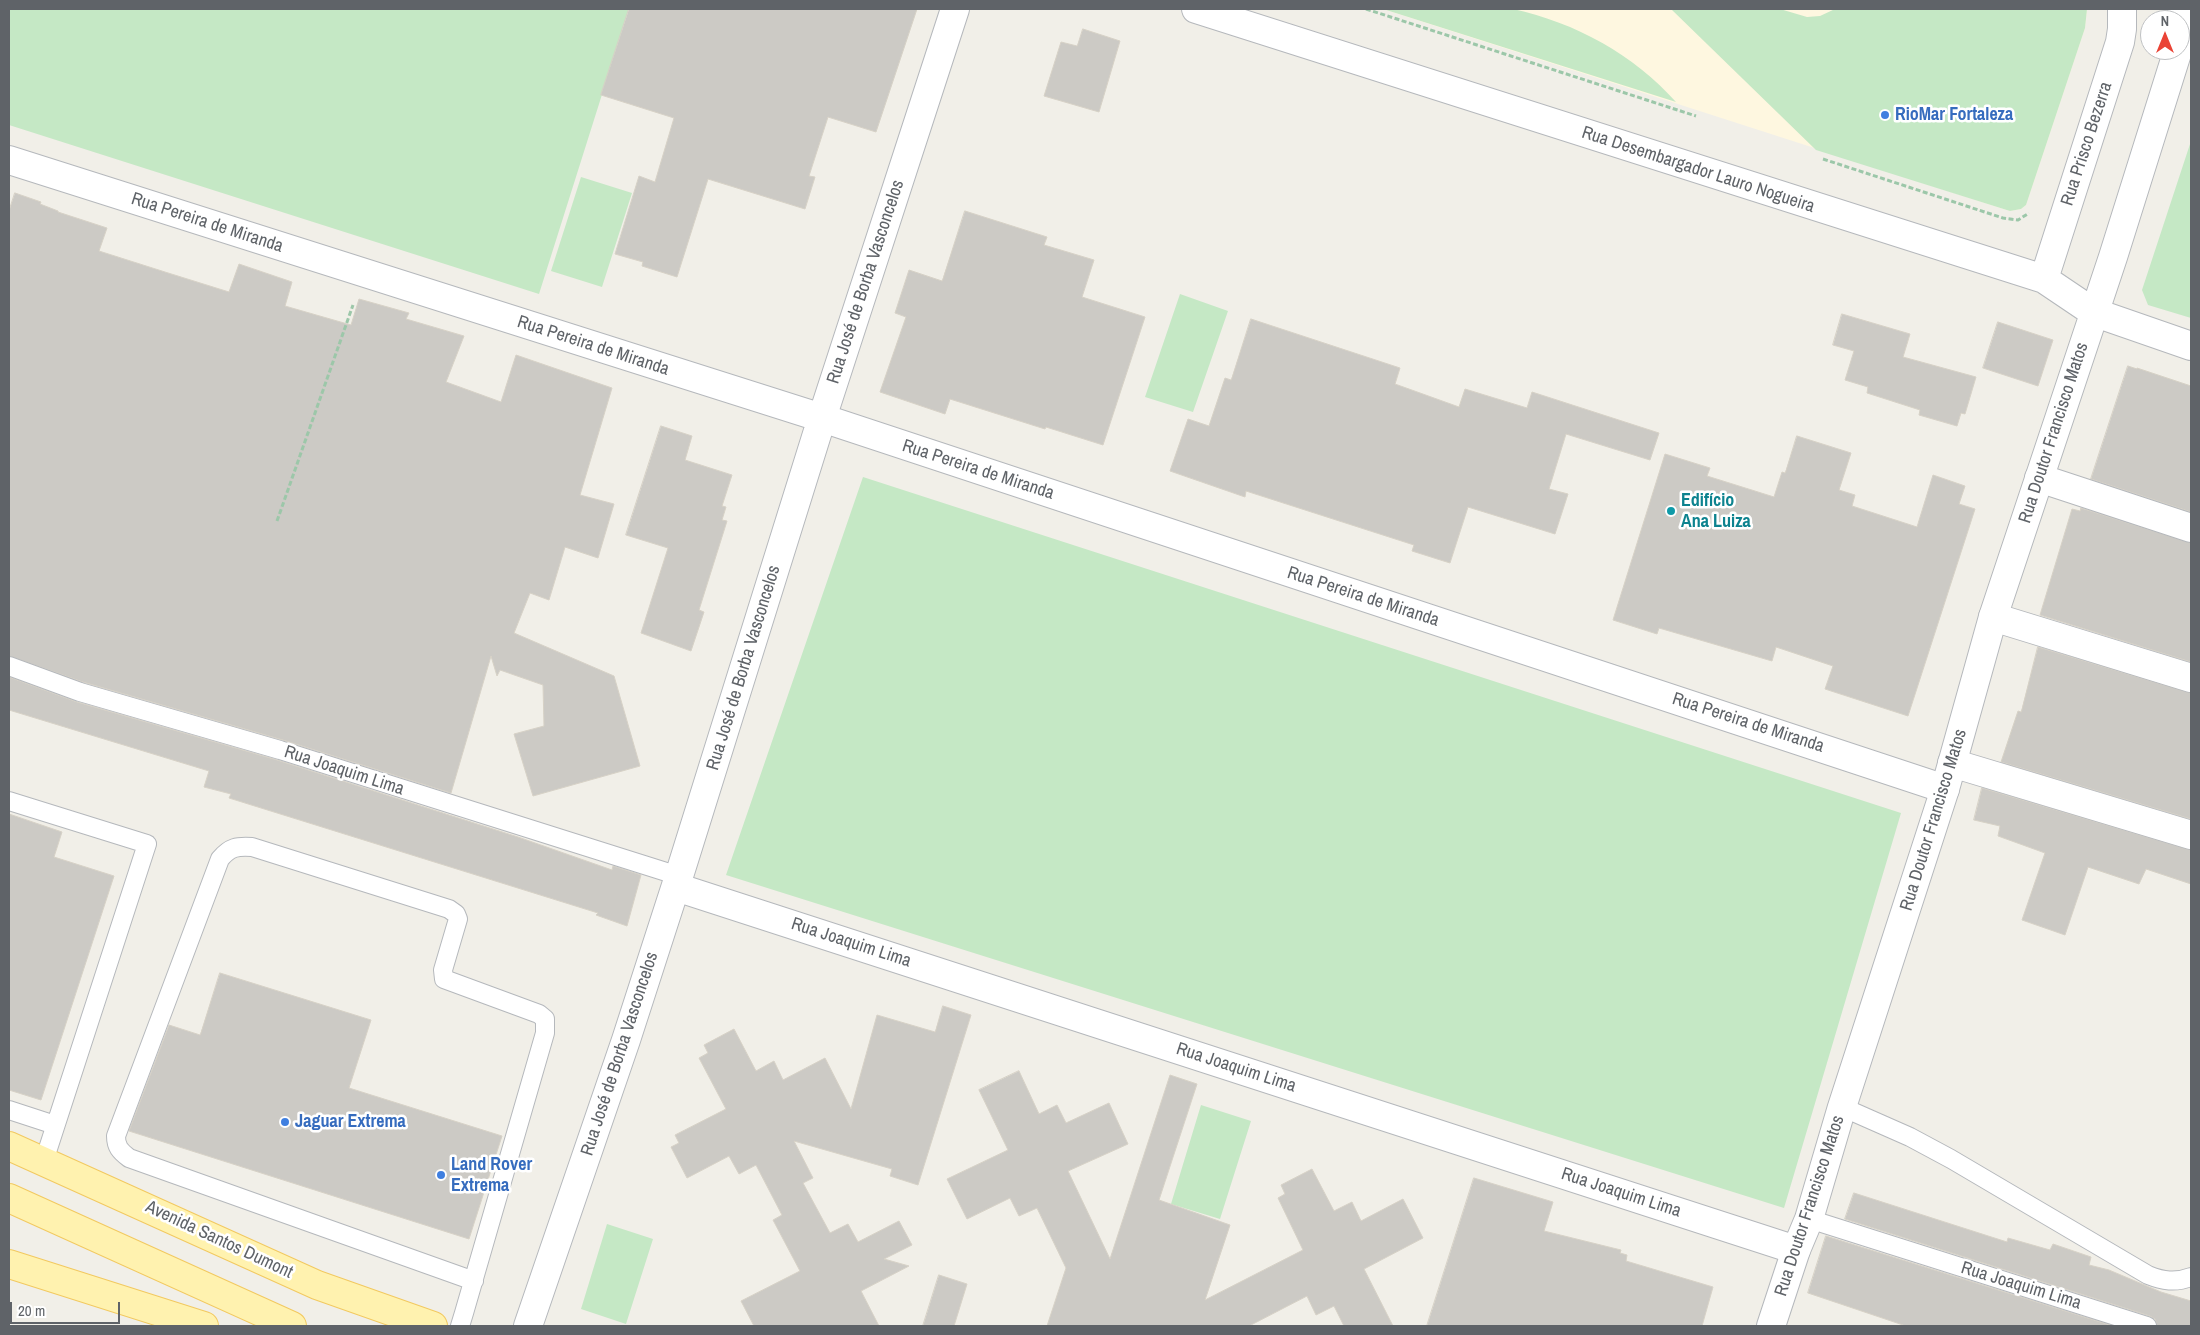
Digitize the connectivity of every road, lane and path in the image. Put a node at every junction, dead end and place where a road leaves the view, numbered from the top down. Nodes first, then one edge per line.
1 (955, 9) edge
2 (1196, 9) edge
3 (1366, 9) edge
4 (2122, 9) edge
5 (2175, 60) edge
6 (1696, 116) dead end
7 (1824, 159) dead end
8 (9, 160) edge
9 (2031, 211) dead end
10 (2044, 279) junction
11 (354, 302) dead end
12 (2093, 312) junction
13 (2191, 346) edge
14 (822, 418) junction
15 (2039, 478) junction
16 (277, 521) dead end
17 (2191, 528) edge
18 (1993, 616) junction
19 (9, 666) edge
20 (2191, 678) edge
21 (1952, 762) junction
22 (1945, 789) junction
23 (9, 801) edge
24 (2191, 835) edge
25 (677, 882) junction
26 (1842, 1107) junction
27 (9, 1110) edge
28 (55, 1126) junction
29 (9, 1146) edge
30 (44, 1161) junction
31 (9, 1198) edge
32 (1810, 1219) junction
33 (1796, 1250) junction
34 (9, 1264) edge
35 (2191, 1277) edge
36 (474, 1280) junction
37 (204, 1326) edge
38 (292, 1326) edge
39 (433, 1326) edge
40 (460, 1326) edge
41 (528, 1326) edge
42 (1771, 1326) edge
43 (2147, 1326) edge

1 - 14 street, Rua José de Borba Vasconcelos
2 - 10 street, Rua Desembargador Lauro Nogueira
3 - 6 path
4 - 10 street, Rua Prisco Bezerra
5 - 12 street
7 - 9 path
8 - 14 street, Rua Pereira de Miranda
10 - 12 street, Rua Desembargador Lauro Nogueira
11 - 16 path
12 - 13 street, Rua Desembargador Lauro Nogueira
12 - 15 street, Rua Doutor Francisco Matos
14 - 22 street, Rua Pereira de Miranda
14 - 25 street, Rua José de Borba Vasconcelos
15 - 17 street
15 - 18 street, Rua Doutor Francisco Matos
18 - 20 street
18 - 21 street, Rua Doutor Francisco Matos
19 - 25 lane, Rua Joaquim Lima
21 - 22 street, Rua Doutor Francisco Matos
21 - 24 street
22 - 26 street, Rua Doutor Francisco Matos
23 - 28 lane
25 - 33 street, Rua Joaquim Lima
25 - 41 street, Rua José de Borba Vasconcelos
26 - 32 street, Rua Doutor Francisco Matos
26 - 35 lane
27 - 28 lane
28 - 30 lane
29 - 30 main road, Avenida Santos Dumont
30 - 39 main road, Avenida Santos Dumont
31 - 38 main road
32 - 33 street, Rua Doutor Francisco Matos
32 - 43 lane, Rua Joaquim Lima
33 - 42 street, Rua Doutor Francisco Matos
34 - 37 main road
36 - 36 lane
36 - 40 lane

